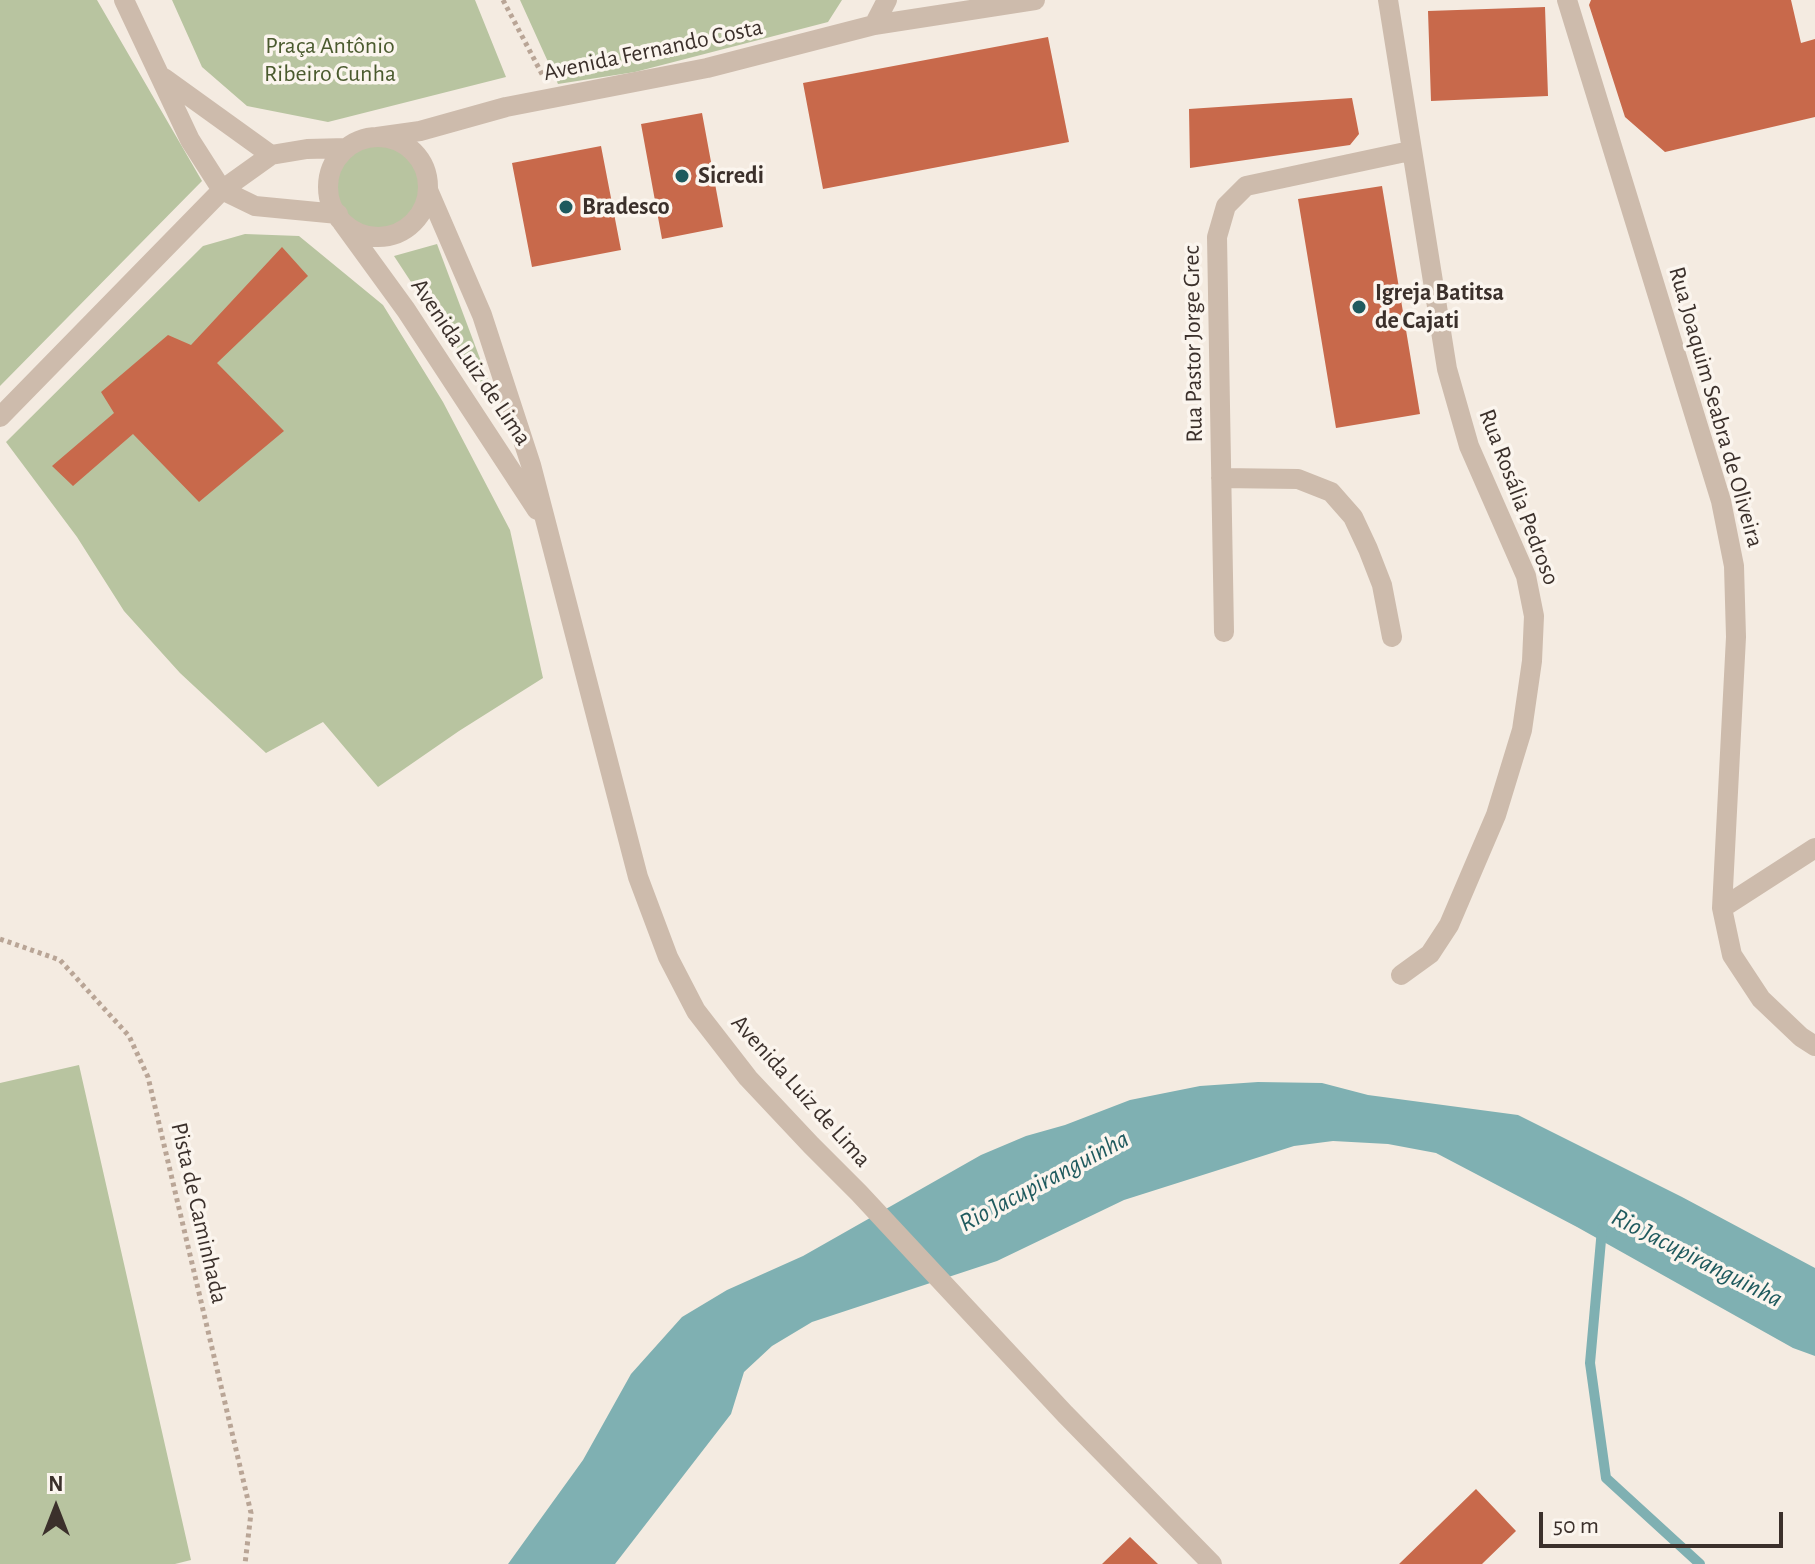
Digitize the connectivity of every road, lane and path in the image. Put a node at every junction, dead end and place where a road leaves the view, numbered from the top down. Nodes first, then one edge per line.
1 (503, 0) edge
2 (887, 0) edge
3 (1035, 0) edge
4 (1388, 0) edge
5 (1567, 0) edge
6 (124, 1) edge
7 (874, 25) junction
8 (162, 76) junction
9 (554, 98) junction
10 (377, 137) junction
11 (347, 148) junction
12 (1410, 151) junction
13 (271, 155) junction
14 (222, 190) junction
15 (428, 190) junction
16 (340, 218) junction
17 (0, 417) edge
18 (1221, 478) junction
19 (550, 536) junction
20 (1224, 632) dead end
21 (1392, 637) dead end
22 (1815, 848) edge
23 (1722, 908) junction
24 (0, 939) edge
25 (1401, 975) dead end
26 (1815, 1046) edge
27 (245, 1564) edge
28 (1212, 1564) edge

1 - 9 path
2 - 7 street
3 - 7 street, Avenida Fernando Costa
4 - 12 street, Rua Rosália Pedroso
5 - 23 street, Rua Joaquim Seabra de Oliveira
6 - 8 street
7 - 9 street, Avenida Fernando Costa
8 - 13 street
8 - 14 street
9 - 10 street, Avenida Fernando Costa
10 - 11 street
10 - 15 street
11 - 13 street
11 - 16 street
12 - 18 street, Rua Pastor Jorge Grec
12 - 25 street, Rua Rosália Pedroso
13 - 14 street
14 - 16 street
14 - 17 street
15 - 16 street
15 - 19 street, Avenida Luiz de Lima
16 - 19 street, Avenida Luiz de Lima
18 - 20 street, Rua Pastor Jorge Grec
18 - 21 street
19 - 28 street, Avenida Luiz de Lima
22 - 23 street
23 - 26 street, Rua Joaquim Seabra de Oliveira
24 - 27 path, Pista de Caminhada

